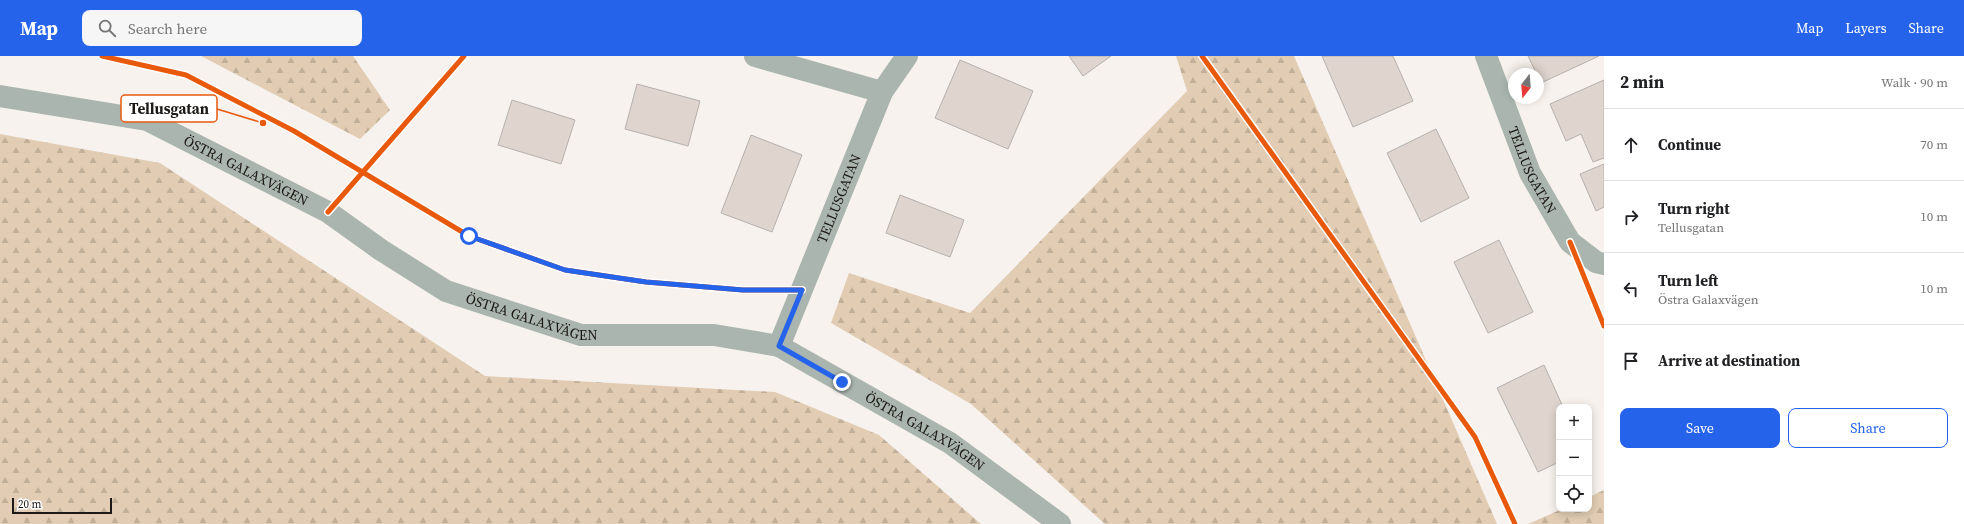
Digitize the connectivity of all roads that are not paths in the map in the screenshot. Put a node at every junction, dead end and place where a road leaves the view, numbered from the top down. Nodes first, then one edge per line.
1 (755, 56) edge
2 (907, 56) edge
3 (1486, 56) edge
4 (882, 92) junction
5 (0, 96) edge
6 (1604, 264) edge
7 (779, 346) junction
8 (1060, 524) edge

1 - 4 street
2 - 4 street, TELLUSGATAN
3 - 6 street, TELLUSGATAN
4 - 7 street, TELLUSGATAN
5 - 7 street, ÖSTRA GALAXVÄGEN
7 - 8 street, ÖSTRA GALAXVÄGEN

